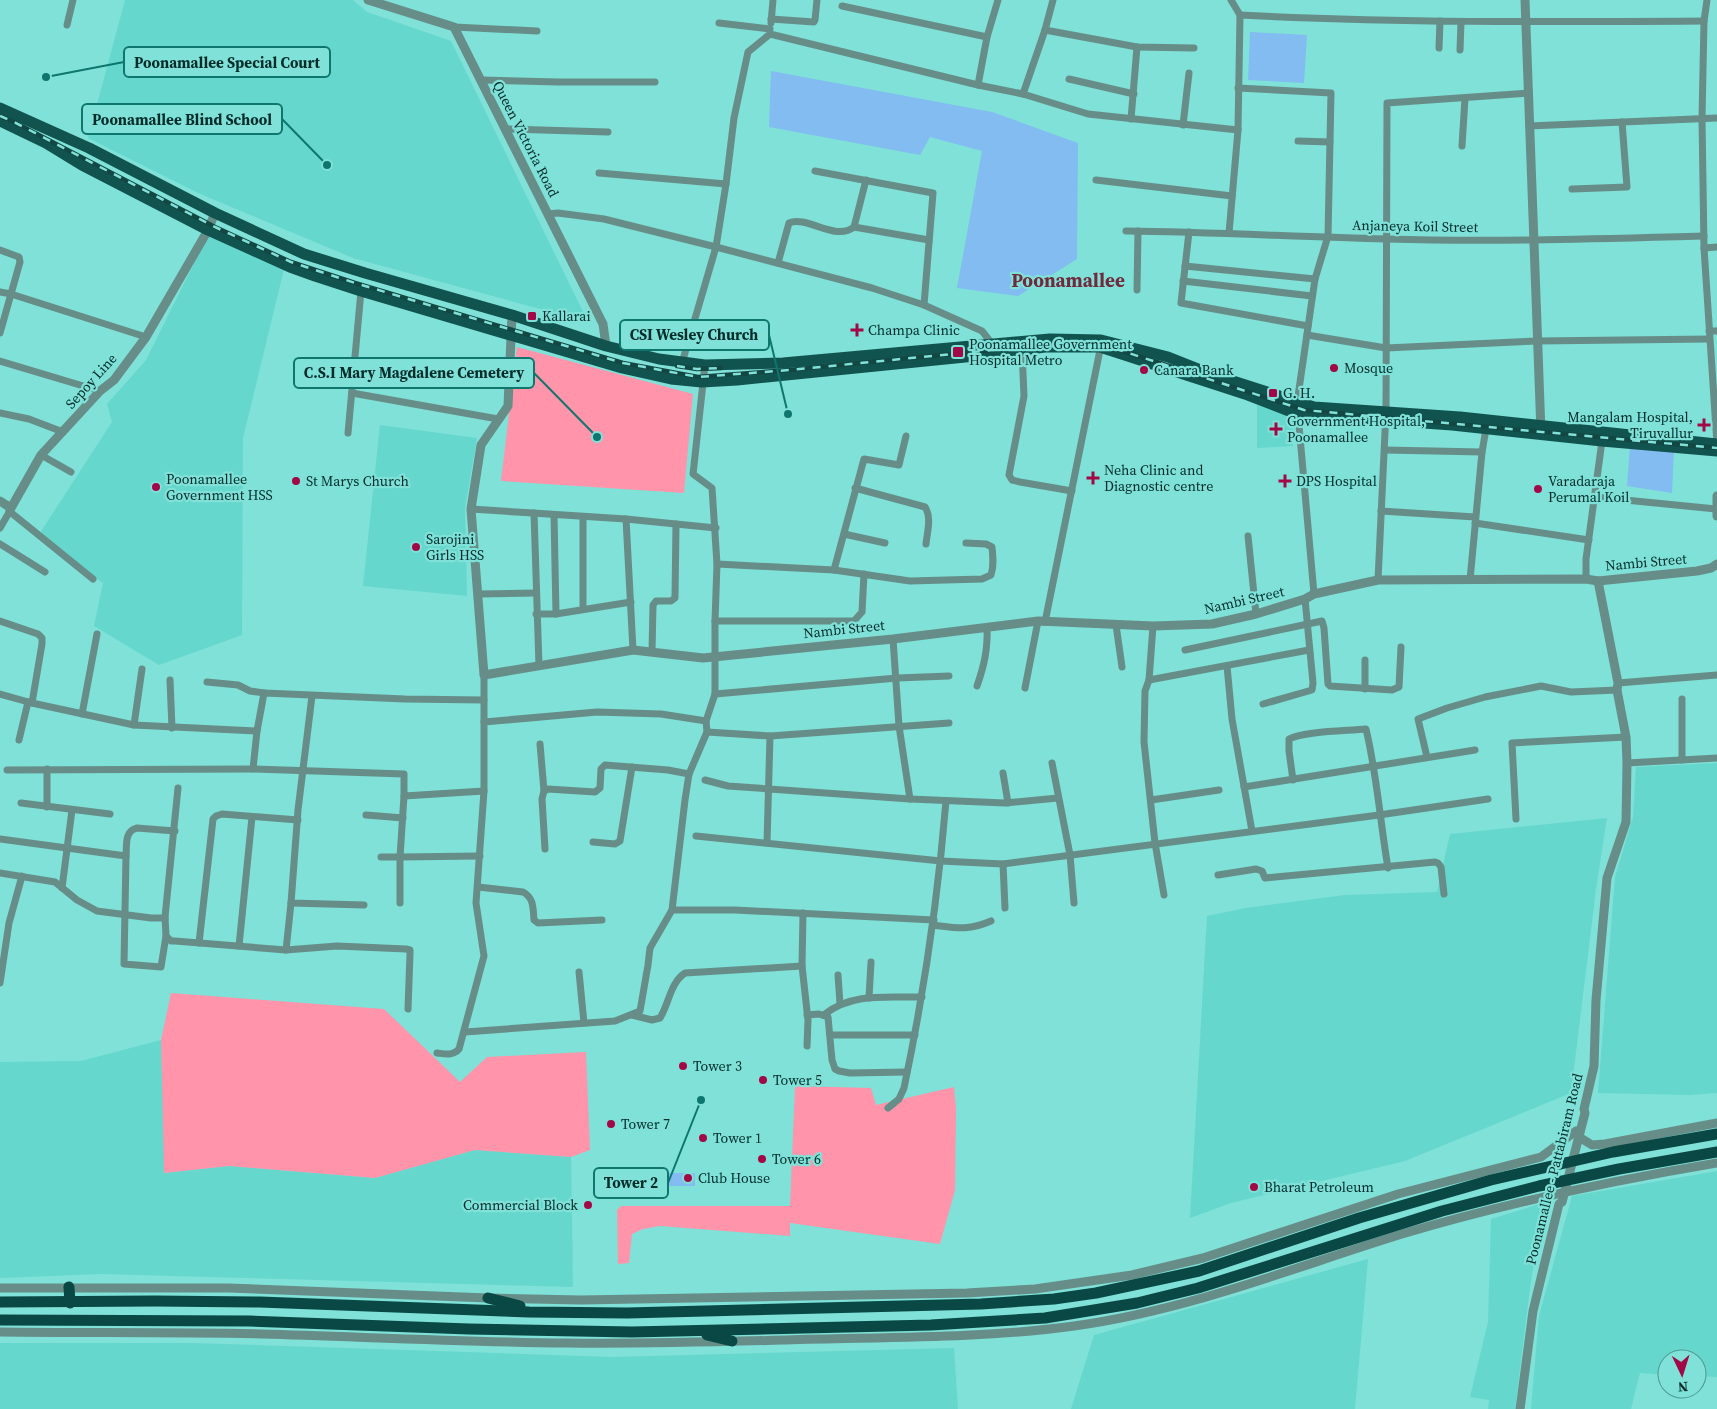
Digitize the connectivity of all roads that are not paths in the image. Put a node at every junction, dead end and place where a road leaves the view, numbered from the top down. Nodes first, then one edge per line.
1 (73, 0) edge
2 (368, 0) edge
3 (773, 0) edge
4 (817, 0) edge
5 (998, 0) edge
6 (1053, 0) edge
7 (1231, 0) edge
8 (1525, 0) edge
9 (1707, 0) edge
10 (842, 6) dead end
11 (1240, 15) junction
12 (771, 19) junction
13 (1704, 21) junction
14 (1440, 22) junction
15 (1461, 22) junction
16 (1525, 22) junction
17 (718, 23) dead end
18 (67, 25) dead end
19 (454, 27) junction
20 (1045, 30) junction
21 (536, 31) dead end
22 (770, 31) junction
23 (987, 37) junction
24 (1137, 47) junction
25 (1194, 48) dead end
26 (1439, 48) dead end
27 (1460, 50) dead end
28 (1189, 73) dead end
29 (1069, 79) dead end
30 (481, 80) junction
31 (655, 82) dead end
32 (978, 85) junction
33 (1238, 88) junction
34 (1528, 93) junction
35 (1022, 94) junction
36 (1134, 94) junction
37 (1465, 98) junction
38 (0, 108) edge
39 (1717, 118) edge
40 (1131, 119) junction
41 (1702, 119) junction
42 (0, 121) edge
43 (1622, 122) junction
44 (1183, 125) junction
45 (1529, 126) junction
46 (505, 129) junction
47 (1238, 130) junction
48 (608, 132) dead end
49 (1298, 141) dead end
50 (1330, 142) junction
51 (1462, 146) dead end
52 (815, 171) dead end
53 (599, 173) dead end
54 (866, 180) junction
55 (1096, 180) dead end
56 (726, 184) junction
57 (1572, 189) dead end
58 (1232, 196) junction
59 (215, 213) junction
60 (548, 214) junction
61 (854, 227) junction
62 (208, 230) junction
63 (1126, 231) dead end
64 (1138, 231) junction
65 (1189, 232) junction
66 (1229, 233) junction
67 (1328, 236) junction
68 (1704, 236) junction
69 (1386, 239) junction
70 (929, 240) junction
71 (1534, 240) junction
72 (716, 246) junction
73 (1717, 247) edge
74 (1704, 248) junction
75 (0, 250) edge
76 (778, 263) junction
77 (1185, 266) junction
78 (1315, 279) junction
79 (1183, 281) junction
80 (1138, 290) dead end
81 (361, 291) junction
82 (0, 292) edge
83 (11, 294) junction
84 (1312, 296) junction
85 (924, 305) junction
86 (512, 314) junction
87 (1308, 326) junction
88 (0, 333) edge
89 (1712, 334) edge
90 (512, 335) junction
91 (1306, 335) junction
92 (146, 337) junction
93 (1537, 341) junction
94 (1101, 343) junction
95 (606, 346) junction
96 (1386, 348) junction
97 (994, 350) junction
98 (1022, 350) junction
99 (0, 361) edge
100 (682, 363) junction
101 (705, 365) junction
102 (702, 382) junction
103 (100, 392) junction
104 (352, 393) junction
105 (1297, 408) junction
106 (0, 413) edge
107 (1386, 415) junction
108 (498, 420) junction
109 (1541, 429) junction
110 (1486, 430) junction
111 (63, 432) junction
112 (348, 433) dead end
113 (906, 436) dead end
114 (1602, 441) junction
115 (1717, 444) edge
116 (1385, 450) junction
117 (1717, 451) edge
118 (1482, 452) junction
119 (41, 455) junction
120 (71, 472) dead end
121 (855, 488) junction
122 (1072, 491) junction
123 (1717, 496) edge
124 (1595, 498) junction
125 (0, 502) edge
126 (1716, 508) edge
127 (471, 509) junction
128 (10, 510) junction
129 (1381, 511) junction
130 (534, 513) junction
131 (554, 514) junction
132 (1717, 516) edge
133 (583, 517) junction
134 (626, 520) junction
135 (1475, 520) junction
136 (676, 524) junction
137 (0, 528) edge
138 (716, 528) junction
139 (844, 534) junction
140 (1248, 536) dead end
141 (1589, 540) junction
142 (885, 543) dead end
143 (966, 543) dead end
144 (0, 544) edge
145 (926, 544) dead end
146 (717, 564) junction
147 (1717, 564) edge
148 (834, 570) junction
149 (45, 572) dead end
150 (864, 574) junction
151 (93, 579) dead end
152 (1586, 579) junction
153 (1378, 580) junction
154 (1470, 580) junction
155 (1598, 581) junction
156 (536, 593) junction
157 (479, 594) junction
158 (1314, 594) junction
159 (1305, 599) junction
160 (631, 602) junction
161 (584, 609) junction
162 (536, 614) junction
163 (556, 614) junction
164 (1256, 614) junction
165 (0, 621) edge
166 (715, 621) junction
167 (1042, 621) junction
168 (1307, 623) junction
169 (1116, 625) junction
170 (1153, 626) junction
171 (987, 627) junction
172 (97, 634) dead end
173 (893, 638) junction
174 (1401, 647) dead end
175 (633, 650) junction
176 (1185, 650) dead end
177 (1309, 650) junction
178 (652, 652) junction
179 (715, 656) junction
180 (1365, 660) dead end
181 (539, 666) junction
182 (1227, 666) junction
183 (1122, 667) dead end
184 (142, 669) dead end
185 (484, 676) junction
186 (949, 676) dead end
187 (1717, 676) edge
188 (897, 678) junction
189 (170, 680) dead end
190 (1149, 680) junction
191 (207, 682) dead end
192 (977, 686) dead end
193 (1617, 686) junction
194 (1025, 688) dead end
195 (1365, 689) junction
196 (264, 693) junction
197 (0, 694) edge
198 (715, 694) junction
199 (312, 696) junction
200 (1682, 699) dead end
201 (484, 700) junction
202 (30, 702) junction
203 (1263, 704) dead end
204 (82, 714) junction
205 (706, 721) junction
206 (484, 722) junction
207 (949, 722) dead end
208 (134, 725) junction
209 (900, 726) junction
210 (172, 728) junction
211 (257, 731) junction
212 (707, 732) junction
213 (770, 736) junction
214 (1626, 737) junction
215 (19, 740) dead end
216 (540, 744) dead end
217 (1475, 750) dead end
218 (1428, 757) junction
219 (1717, 758) edge
220 (1682, 760) junction
221 (1052, 763) dead end
222 (1627, 763) junction
223 (1374, 765) junction
224 (632, 767) junction
225 (253, 768) junction
226 (47, 769) junction
227 (7, 770) dead end
228 (304, 771) junction
229 (1003, 773) dead end
230 (689, 774) junction
231 (705, 780) dead end
232 (1293, 780) junction
233 (1244, 787) junction
234 (178, 788) dead end
235 (770, 790) junction
236 (1219, 790) dead end
237 (484, 791) junction
238 (544, 791) junction
239 (404, 796) junction
240 (1058, 798) junction
241 (910, 799) junction
242 (1488, 799) dead end
243 (1151, 800) junction
244 (946, 801) junction
245 (21, 803) dead end
246 (1008, 803) junction
247 (47, 807) junction
248 (72, 810) junction
249 (110, 814) dead end
250 (366, 815) dead end
251 (1379, 815) junction
252 (252, 816) junction
253 (403, 818) junction
254 (1516, 819) dead end
255 (298, 820) junction
256 (175, 831) junction
257 (1252, 831) junction
258 (696, 836) dead end
259 (0, 839) edge
260 (594, 842) dead end
261 (767, 843) junction
262 (1155, 843) junction
263 (66, 848) junction
264 (545, 849) dead end
265 (1070, 855) junction
266 (126, 856) junction
267 (480, 856) junction
268 (381, 857) dead end
269 (400, 857) junction
270 (941, 861) junction
271 (1003, 864) junction
272 (1388, 868) junction
273 (0, 873) edge
274 (1218, 875) dead end
275 (22, 876) junction
276 (478, 887) junction
277 (62, 888) junction
278 (1444, 894) dead end
279 (1164, 895) dead end
280 (291, 903) junction
281 (400, 903) dead end
282 (1074, 903) dead end
283 (364, 905) dead end
284 (1005, 908) dead end
285 (672, 910) junction
286 (804, 913) junction
287 (126, 915) junction
288 (165, 918) junction
289 (602, 920) dead end
290 (991, 921) dead end
291 (934, 922) junction
292 (166, 936) junction
293 (199, 943) junction
294 (238, 946) junction
295 (286, 950) junction
296 (871, 962) dead end
297 (802, 966) junction
298 (579, 972) dead end
299 (838, 975) dead end
300 (0, 983) edge
301 (869, 998) junction
302 (922, 998) junction
303 (840, 1004) junction
304 (408, 1008) dead end
305 (631, 1014) junction
306 (825, 1014) junction
307 (807, 1015) junction
308 (584, 1023) junction
309 (465, 1032) junction
310 (914, 1035) junction
311 (830, 1036) junction
312 (807, 1046) dead end
313 (437, 1053) dead end
314 (908, 1072) junction
315 (888, 1108) dead end
316 (1717, 1123) edge
317 (1577, 1134) junction
318 (1717, 1134) edge
319 (1592, 1144) junction
320 (1717, 1152) edge
321 (1602, 1154) junction
322 (1570, 1161) junction
323 (1717, 1163) edge
324 (1563, 1186) junction
325 (0, 1288) edge
326 (68, 1288) junction
327 (488, 1298) junction
328 (0, 1302) edge
329 (70, 1303) junction
330 (553, 1312) junction
331 (0, 1320) edge
332 (79, 1326) junction
333 (662, 1331) junction
334 (0, 1332) edge
335 (732, 1341) junction
336 (1520, 1409) edge

1 - 18 street
2 - 19 street
3 - 12 street
4 - 12 street
5 - 23 street
6 - 20 street
7 - 11 street
8 - 16 street
9 - 13 street
10 - 23 street
11 - 14 street
11 - 33 street
12 - 22 street
13 - 16 street
13 - 41 street
14 - 15 street
14 - 26 street
15 - 16 street
15 - 27 street
16 - 34 street
17 - 22 street
19 - 21 street
19 - 30 street, Queen Victoria Road
20 - 24 street
20 - 35 street
22 - 32 street
22 - 56 street
23 - 32 street
24 - 25 street
24 - 36 street
28 - 44 street
29 - 36 street
30 - 31 street
30 - 46 street, Queen Victoria Road
32 - 35 street
33 - 47 street
33 - 50 street
34 - 37 street
34 - 45 street
35 - 40 street
36 - 40 street
37 - 51 street
37 - 69 street
38 - 59 main road
39 - 41 street
40 - 44 street
41 - 43 street
41 - 68 street
42 - 62 main road
43 - 45 street
43 - 57 street
44 - 47 street
45 - 71 street
46 - 48 street
46 - 60 street, Queen Victoria Road
47 - 58 street
49 - 50 street
50 - 67 street
52 - 54 street
53 - 56 street
54 - 61 street
54 - 70 street
55 - 58 street
56 - 72 street
58 - 66 street
59 - 62 street, Sepoy Line
59 - 86 main road
60 - 72 street
60 - 95 street, Queen Victoria Road
61 - 70 street
61 - 76 street
62 - 81 main road
62 - 92 street, Sepoy Line
63 - 64 street, Anjaneya Koil Street
64 - 65 street, Anjaneya Koil Street
64 - 80 street
65 - 66 street, Anjaneya Koil Street
65 - 77 street
66 - 67 street, Anjaneya Koil Street
67 - 69 street, Anjaneya Koil Street
67 - 78 street
68 - 71 street, Anjaneya Koil Street
68 - 74 street
69 - 71 street, Anjaneya Koil Street
69 - 96 street
70 - 85 street
71 - 93 street
72 - 76 street
72 - 100 street
73 - 74 street
74 - 89 street
75 - 83 street
76 - 85 street
77 - 78 street
77 - 79 street
78 - 84 street
79 - 84 street
79 - 87 street
81 - 90 main road
81 - 104 street
82 - 83 street
83 - 88 street
83 - 92 street
84 - 87 street
85 - 97 street
86 - 90 street
86 - 95 main road
87 - 91 street
89 - 93 street
89 - 115 street
90 - 102 main road
90 - 108 street
91 - 96 street
91 - 105 street
92 - 103 street, Sepoy Line
93 - 96 street
93 - 109 street
94 - 97 main road
94 - 98 main road
94 - 105 main road
94 - 122 street
95 - 100 main road
96 - 107 street
97 - 98 main road
97 - 101 main road
97 - 102 main road
98 - 122 street
99 - 103 street
100 - 101 main road
101 - 102 street
102 - 138 street
103 - 111 street, Sepoy Line
104 - 108 street
104 - 112 street
105 - 107 main road
105 - 158 street
106 - 111 street
107 - 109 main road
107 - 110 main road
107 - 116 street
108 - 127 street
109 - 110 main road
109 - 114 main road
109 - 115 main road
110 - 118 street
111 - 119 street, Sepoy Line
113 - 121 street
114 - 117 main road
114 - 124 street
116 - 118 street
116 - 129 street
118 - 135 street
119 - 120 street
119 - 128 street, Sepoy Line
121 - 139 street
121 - 145 street
122 - 167 street
123 - 126 street
124 - 126 street
124 - 141 street
125 - 128 street
126 - 132 street
127 - 130 street
127 - 157 street
128 - 137 street
128 - 151 street
129 - 135 street
129 - 153 street
130 - 131 street
130 - 156 street
131 - 133 street
131 - 163 street
133 - 134 street
133 - 161 street
134 - 136 street
134 - 160 street
135 - 141 street
135 - 154 street
136 - 138 street
136 - 178 street
138 - 146 street
139 - 142 street
139 - 148 street
140 - 164 street
141 - 152 street
143 - 150 street
144 - 149 street
146 - 148 street
146 - 166 street
147 - 155 street, Nambi Street
148 - 150 street
150 - 166 street
152 - 154 street, Nambi Street
152 - 155 street, Nambi Street
153 - 154 street, Nambi Street
153 - 158 street, Nambi Street
155 - 193 street, Poonamallee - Pattabiram Road
156 - 157 street
156 - 162 street
157 - 185 street
158 - 159 street, Nambi Street
159 - 164 street, Nambi Street
159 - 168 street
160 - 161 street
160 - 175 street
161 - 163 street
162 - 163 street
162 - 181 street
164 - 170 street, Nambi Street
165 - 202 street
166 - 179 street
167 - 169 street, Nambi Street
167 - 171 street, Nambi Street
167 - 194 street
168 - 176 street
168 - 177 street
168 - 195 street
169 - 170 street, Nambi Street
169 - 183 street
170 - 190 street
171 - 173 street, Nambi Street
171 - 192 street
172 - 204 street
173 - 179 street, Nambi Street
173 - 188 street
174 - 195 street
175 - 178 street, Nambi Street
175 - 181 street, Nambi Street
177 - 182 street
177 - 203 street
178 - 179 street, Nambi Street
179 - 198 street
180 - 195 street
181 - 185 street, Nambi Street
182 - 190 street
182 - 233 street
184 - 208 street
185 - 201 street
186 - 188 street
187 - 193 street
188 - 198 street
188 - 209 street
189 - 210 street
190 - 243 street
191 - 196 street
193 - 214 street, Poonamallee - Pattabiram Road
193 - 218 street
196 - 199 street
196 - 211 street
197 - 202 street
198 - 205 street
199 - 201 street
199 - 228 street
200 - 220 street
201 - 206 street
202 - 204 street
202 - 215 street
204 - 208 street
205 - 206 street
205 - 212 street
206 - 237 street
207 - 209 street
208 - 210 street
209 - 213 street
209 - 241 street
210 - 211 street
211 - 225 street
212 - 213 street
212 - 230 street
213 - 235 street
214 - 222 street, Poonamallee - Pattabiram Road
214 - 254 street
216 - 238 street
217 - 218 street
218 - 223 street
219 - 220 street
220 - 222 street
221 - 240 street
222 - 317 street, Poonamallee - Pattabiram Road
223 - 232 street
223 - 232 street
223 - 251 street
224 - 230 street
224 - 238 street
224 - 260 street
225 - 226 street
225 - 228 street
226 - 227 street
226 - 247 street
228 - 239 street
228 - 255 street
229 - 246 street
230 - 285 street
231 - 235 street
232 - 233 street
233 - 257 street
234 - 256 street
235 - 241 street
235 - 261 street
236 - 243 street
237 - 239 street
237 - 267 street
238 - 264 street
239 - 253 street
240 - 246 street
240 - 265 street
241 - 244 street
242 - 251 street
243 - 262 street
244 - 246 street
244 - 270 street
245 - 247 street
247 - 248 street
248 - 249 street
248 - 263 street
250 - 253 street
251 - 257 street
251 - 272 street
252 - 255 street
252 - 293 street
252 - 294 street
253 - 269 street
255 - 280 street
256 - 266 street
256 - 288 street
257 - 262 street
258 - 261 street
259 - 263 street
261 - 270 street
262 - 265 street
262 - 279 street
263 - 266 street
263 - 277 street
265 - 271 street
265 - 282 street
266 - 287 street
267 - 269 street
267 - 276 street
268 - 269 street
269 - 281 street
270 - 271 street
270 - 291 street
271 - 284 street
272 - 274 street
272 - 278 street
273 - 275 street
275 - 277 street
275 - 300 street
276 - 289 street
276 - 309 street
277 - 287 street
280 - 283 street
280 - 295 street
285 - 286 street
285 - 305 street
286 - 291 street
286 - 297 street
287 - 288 street
287 - 292 street
288 - 292 street
290 - 291 street
291 - 302 street
292 - 293 street
293 - 294 street
294 - 295 street
295 - 304 street
296 - 301 street
297 - 305 street
297 - 307 street
298 - 308 street
299 - 303 street
301 - 302 street
301 - 303 street
302 - 310 street
303 - 306 street
305 - 308 street
306 - 307 street
306 - 311 street
307 - 312 street
308 - 309 street
309 - 313 street
310 - 311 street
310 - 314 street
311 - 314 street
314 - 315 street
316 - 319 street
317 - 319 street
317 - 322 street, Poonamallee - Pattabiram Road
317 - 327 street
318 - 321 highway
319 - 321 street
320 - 324 highway
321 - 322 highway
322 - 324 street, Poonamallee - Pattabiram Road
322 - 330 highway
323 - 324 street
324 - 333 highway
324 - 335 street
324 - 336 street, Poonamallee - Pattabiram Road
325 - 326 street
326 - 327 street
326 - 329 highway
327 - 330 highway
328 - 329 highway
329 - 330 highway
331 - 332 highway
332 - 333 highway
332 - 334 street
332 - 335 street
333 - 335 highway

